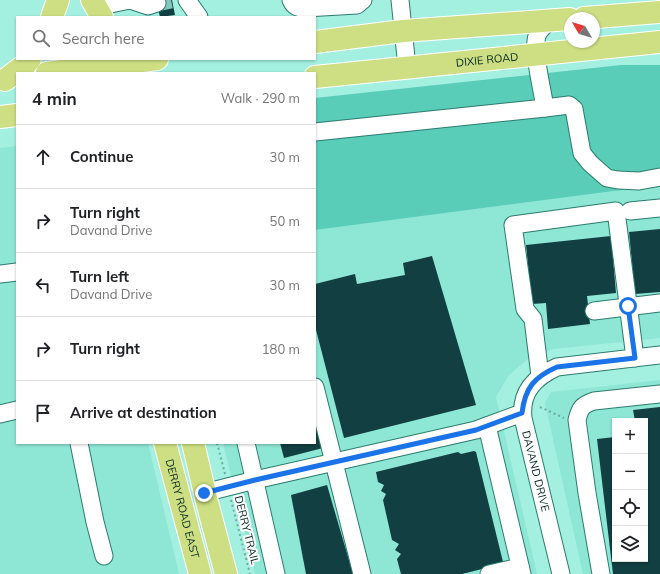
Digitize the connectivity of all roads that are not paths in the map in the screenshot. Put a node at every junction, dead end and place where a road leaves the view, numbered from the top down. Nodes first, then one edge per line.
1 (59, 0) edge
2 (130, 0) edge
3 (187, 0) edge
4 (291, 0) edge
5 (363, 0) edge
6 (400, 0) edge
7 (151, 7) edge
8 (94, 8) edge
9 (660, 12) edge
10 (52, 16) edge
11 (63, 16) edge
12 (198, 16) edge
13 (600, 17) edge
14 (559, 20) edge
15 (403, 31) junction
16 (316, 42) edge
17 (660, 42) edge
18 (537, 54) junction
19 (29, 60) edge
20 (149, 60) edge
21 (103, 66) edge
22 (76, 67) edge
23 (407, 67) junction
24 (16, 72) edge
25 (16, 72) edge
26 (52, 72) edge
27 (316, 77) edge
28 (8, 79) edge
29 (545, 108) junction
30 (316, 132) edge
31 (660, 177) edge
32 (660, 208) edge
33 (630, 211) dead end
34 (16, 272) edge
35 (0, 274) edge
36 (660, 303) edge
37 (628, 306) junction
38 (594, 311) dead end
39 (660, 355) edge
40 (635, 358) junction
41 (540, 376) junction
42 (316, 391) edge
43 (660, 394) edge
44 (16, 410) edge
45 (522, 413) junction
46 (0, 414) edge
47 (487, 426) junction
48 (79, 444) edge
49 (165, 444) edge
50 (193, 444) edge
51 (246, 444) edge
52 (334, 462) junction
53 (255, 480) junction
54 (204, 493) junction
55 (104, 556) dead end
56 (521, 570) edge
57 (200, 574) edge
58 (226, 574) edge
59 (276, 574) edge
60 (362, 574) edge
61 (489, 574) edge
62 (561, 574) edge
63 (601, 574) edge

1 - 10 main road
1 - 11 main road
2 - 7 street
2 - 8 street
3 - 12 street
4 - 5 street
6 - 15 street
9 - 13 main road
14 - 15 main road
14 - 18 street
15 - 16 main road
15 - 23 street
17 - 18 main road, DIXIE ROAD
18 - 23 main road, DIXIE ROAD
18 - 29 street
19 - 24 main road
20 - 21 main road
21 - 22 main road
22 - 26 main road
23 - 27 main road, DIXIE ROAD
25 - 28 main road
29 - 30 street
29 - 31 street
32 - 33 street
34 - 35 street
36 - 37 street
37 - 38 street
37 - 40 street
37 - 41 street
39 - 40 street, DAVAND DRIVE
40 - 41 street, DAVAND DRIVE
41 - 45 street, DAVAND DRIVE
42 - 52 street
43 - 63 street
44 - 46 street
45 - 47 street
45 - 62 street, DAVAND DRIVE
47 - 52 street
47 - 56 street
48 - 55 street
49 - 57 main road, DERRY ROAD EAST
50 - 54 main road
51 - 53 street
52 - 53 street
52 - 60 street
53 - 54 street
53 - 59 street
54 - 58 main road
56 - 61 street

